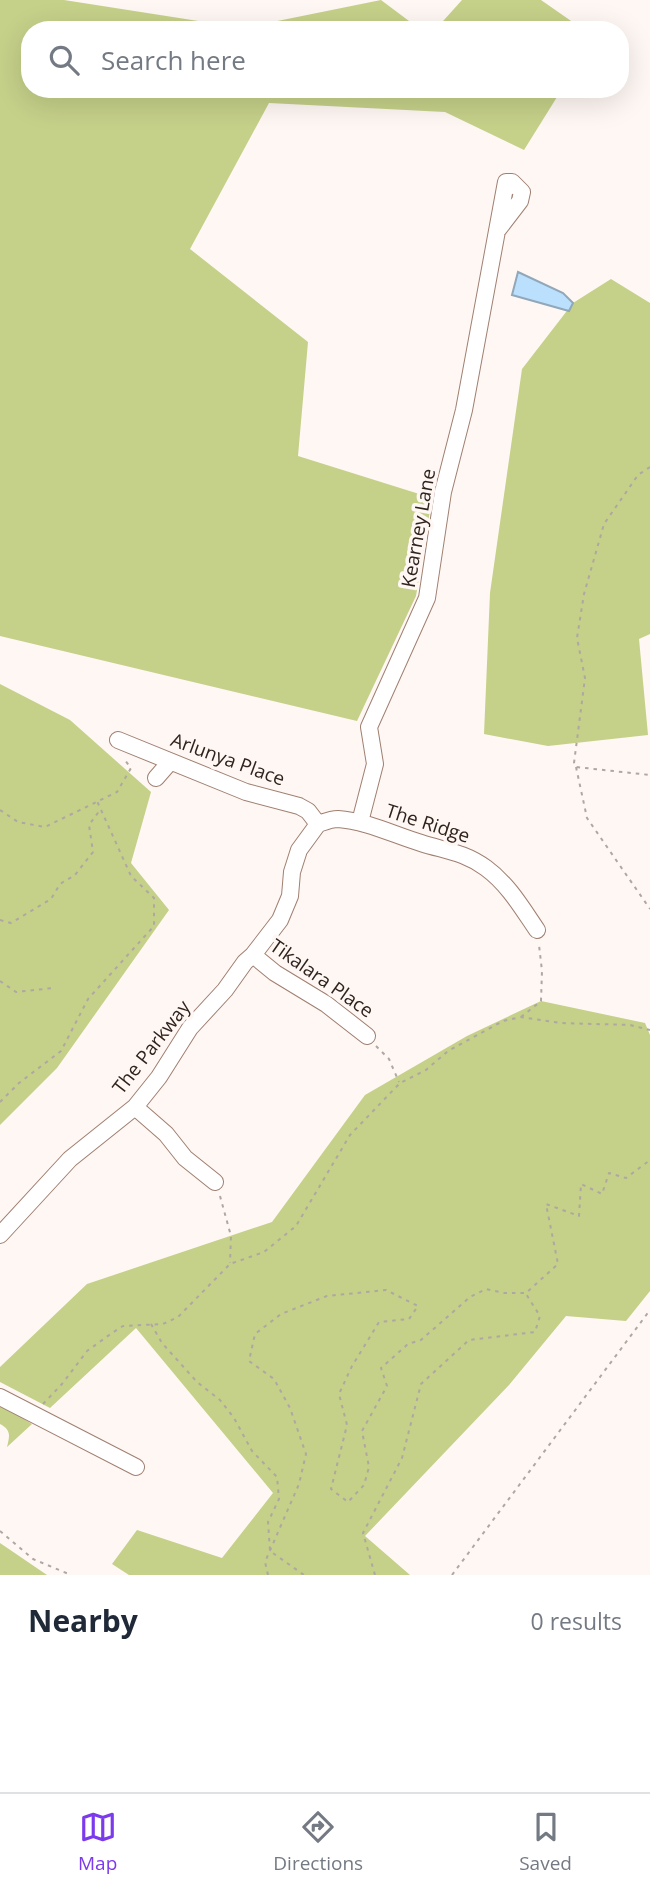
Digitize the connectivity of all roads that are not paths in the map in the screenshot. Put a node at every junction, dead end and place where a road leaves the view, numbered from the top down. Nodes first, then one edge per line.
1 (497, 231) dead end
2 (118, 740) road end
3 (170, 762) junction
4 (156, 778) dead end
5 (360, 822) junction
6 (318, 824) junction
7 (537, 930) road end
8 (253, 955) junction
9 (367, 1036) road end
10 (135, 1107) junction
11 (215, 1182) road end
12 (0, 1235) edge
13 (0, 1397) edge
14 (136, 1468) dead end

1 - 5 street, Kearney Lane
2 - 3 street, Arlunya Place
3 - 4 street
3 - 6 street, Arlunya Place
5 - 6 street, The Ridge
5 - 7 street, The Ridge
6 - 8 street, The Parkway
8 - 9 street, Tikalara Place
8 - 10 street, The Parkway
10 - 11 street
10 - 12 street, The Parkway
13 - 14 street

